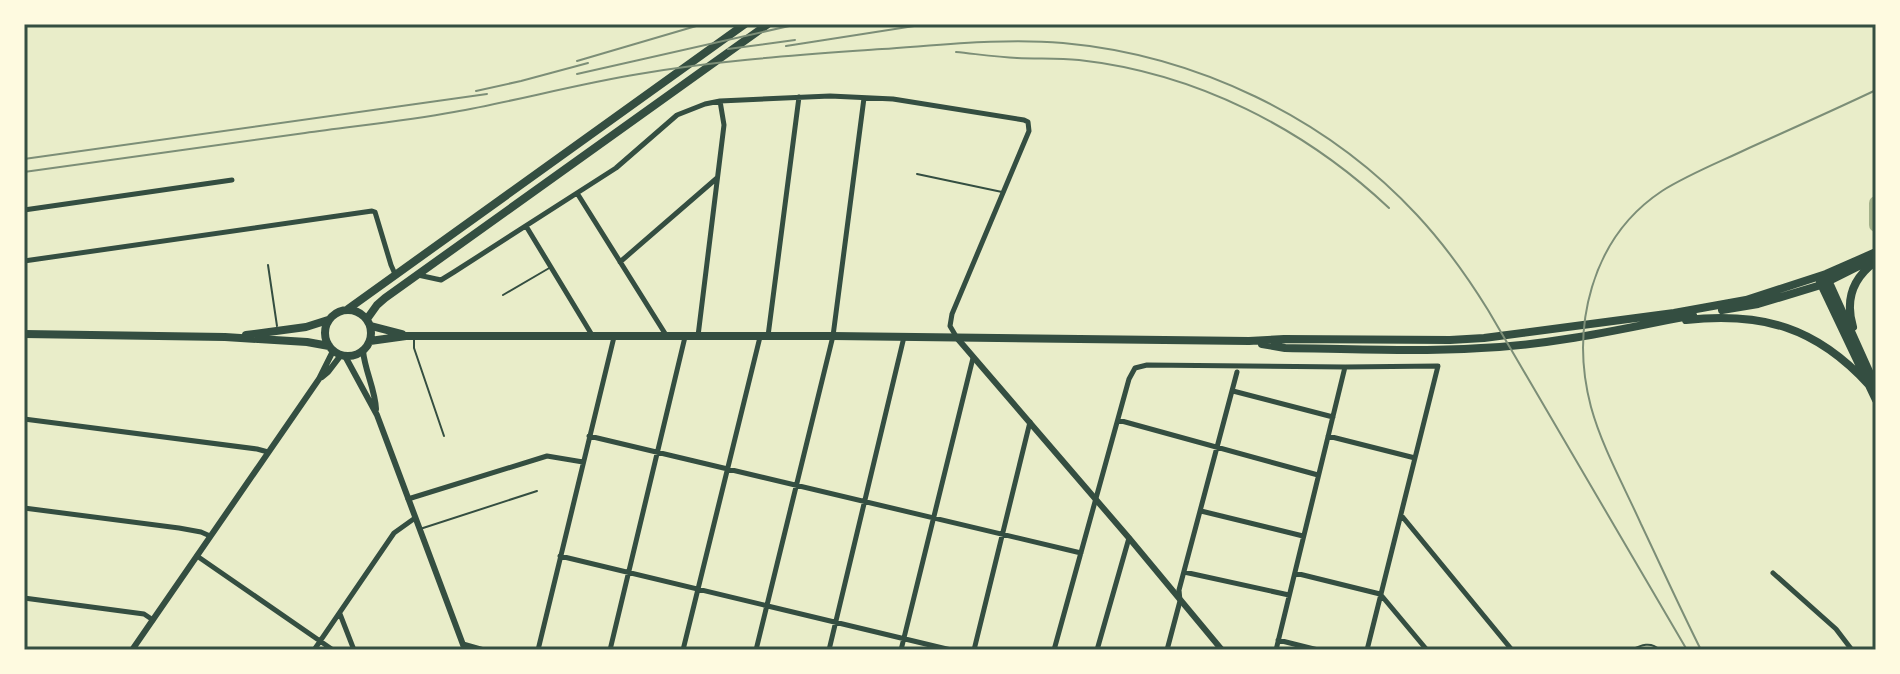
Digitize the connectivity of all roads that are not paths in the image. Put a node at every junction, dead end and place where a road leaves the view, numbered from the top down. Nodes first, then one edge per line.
1 (745, 24) edge
2 (768, 24) edge
3 (799, 97) junction
4 (864, 98) junction
5 (720, 101) junction
6 (917, 174) dead end
7 (717, 178) junction
8 (232, 180) dead end
9 (1003, 192) junction
10 (577, 193) junction
11 (24, 210) edge
12 (526, 226) junction
13 (1876, 257) edge
14 (24, 261) edge
15 (620, 262) junction
16 (268, 265) dead end
17 (551, 267) junction
18 (395, 275) junction
19 (417, 275) junction
20 (1823, 279) junction
21 (503, 295) dead end
22 (348, 309) junction
23 (328, 320) junction
24 (369, 322) junction
25 (1661, 322) junction
26 (278, 331) junction
27 (24, 334) edge
28 (410, 336) junction
29 (764, 336) junction
30 (833, 336) junction
31 (225, 337) junction
32 (593, 337) junction
33 (614, 337) junction
34 (667, 337) junction
35 (685, 337) junction
36 (698, 337) junction
37 (904, 337) junction
38 (957, 338) junction
39 (370, 341) junction
40 (1249, 341) junction
41 (363, 351) junction
42 (337, 352) junction
43 (1861, 355) junction
44 (973, 358) junction
45 (1345, 367) junction
46 (1237, 372) dead end
47 (1872, 386) edge
48 (1233, 391) junction
49 (1876, 400) edge
50 (376, 412) junction
51 (1333, 417) junction
52 (24, 419) edge
53 (1118, 420) junction
54 (1030, 422) junction
55 (444, 436) dead end
56 (589, 436) junction
57 (1328, 436) junction
58 (1218, 448) junction
59 (268, 452) junction
60 (658, 453) junction
61 (1415, 458) junction
62 (583, 462) junction
63 (727, 469) junction
64 (1318, 475) junction
65 (796, 486) junction
66 (537, 491) dead end
67 (408, 499) junction
68 (1096, 499) junction
69 (865, 502) junction
70 (24, 508) edge
71 (1201, 511) junction
72 (1401, 514) junction
73 (415, 518) junction
74 (934, 519) junction
75 (419, 529) junction
76 (1003, 535) junction
77 (210, 536) junction
78 (1303, 536) junction
79 (1129, 538) junction
80 (1081, 553) junction
81 (197, 556) junction
82 (560, 556) junction
83 (1184, 572) junction
84 (629, 573) junction
85 (1295, 573) junction
86 (1773, 573) dead end
87 (699, 590) junction
88 (1380, 594) junction
89 (1289, 595) junction
90 (24, 598) edge
91 (1180, 601) junction
92 (767, 607) junction
93 (339, 613) junction
94 (153, 620) junction
95 (835, 622) junction
96 (904, 639) junction
97 (1278, 640) junction
98 (321, 641) junction
99 (464, 647) edge
100 (132, 650) edge
101 (314, 650) edge
102 (333, 650) edge
103 (354, 650) edge
104 (484, 650) edge
105 (538, 650) edge
106 (610, 650) edge
107 (683, 650) edge
108 (756, 650) edge
109 (829, 650) edge
110 (901, 650) edge
111 (951, 650) edge
112 (974, 650) edge
113 (1054, 650) edge
114 (1097, 650) edge
115 (1167, 650) edge
116 (1222, 650) edge
117 (1276, 650) edge
118 (1318, 650) edge
119 (1367, 650) edge
120 (1427, 650) edge
121 (1512, 650) edge
122 (1631, 650) edge
123 (1660, 650) edge
124 (1852, 650) edge

1 - 18 main road
2 - 19 main road
3 - 4 street
3 - 5 street
3 - 29 street
4 - 9 street
4 - 30 street
5 - 7 street
5 - 10 street
6 - 9 lane
7 - 15 street
7 - 36 street
8 - 11 street
9 - 38 street
10 - 12 street
10 - 15 street
12 - 17 street
12 - 19 street
13 - 20 main road
13 - 43 main road
14 - 18 street
15 - 34 street
16 - 26 lane
17 - 21 lane
17 - 32 street
18 - 22 main road
19 - 24 main road
20 - 25 main road
20 - 40 main road
20 - 43 main road
20 - 47 main road
22 - 23 main road
22 - 24 main road
23 - 26 main road
23 - 42 main road
24 - 28 main road
24 - 39 main road
25 - 40 main road
25 - 47 main road
26 - 31 main road
27 - 31 main road
28 - 32 main road
28 - 39 main road
28 - 55 lane
29 - 30 main road
29 - 36 main road
29 - 63 street
30 - 37 main road
30 - 65 street
31 - 42 main road
32 - 33 main road
33 - 34 main road
33 - 56 street
34 - 35 main road
35 - 36 main road
35 - 60 street
37 - 38 main road
37 - 69 street
38 - 40 main road
38 - 44 street
39 - 41 main road
41 - 42 main road
41 - 50 street
42 - 50 street
42 - 59 street
43 - 47 main road
44 - 54 street
44 - 74 street
45 - 51 street
45 - 53 street
45 - 61 street
46 - 48 street
47 - 49 main road
48 - 51 street
48 - 58 street
50 - 67 street
51 - 57 street
52 - 59 street
53 - 58 street
53 - 68 street
54 - 68 street
54 - 76 street
56 - 60 street
56 - 62 street
57 - 61 street
57 - 64 street
58 - 64 street
58 - 71 street
59 - 77 street
60 - 63 street
60 - 84 street
61 - 72 street
62 - 67 street
62 - 82 street
63 - 65 street
63 - 87 street
64 - 78 street
65 - 69 street
65 - 92 street
66 - 75 lane
67 - 73 street
68 - 79 street
68 - 80 street
69 - 74 street
69 - 95 street
70 - 77 street
71 - 78 street
71 - 83 street
72 - 88 street
72 - 121 street
73 - 75 street
73 - 93 street
74 - 76 street
74 - 96 street
75 - 99 street
76 - 80 street
76 - 112 street
77 - 81 street
78 - 85 street
79 - 91 street
79 - 114 street
80 - 113 street
81 - 94 street
81 - 98 street
82 - 84 street
82 - 105 street
83 - 89 street
83 - 91 street
84 - 87 street
84 - 106 street
85 - 88 street
85 - 89 street
86 - 124 street
87 - 92 street
87 - 107 street
88 - 119 street
88 - 120 street
89 - 97 street
90 - 94 street
91 - 115 street
91 - 116 street
92 - 95 street
92 - 108 street
93 - 98 street
93 - 103 street
94 - 100 street
95 - 96 street
95 - 109 street
96 - 110 street
96 - 111 street
97 - 117 street
97 - 118 street
98 - 101 street
98 - 102 street
99 - 104 street
122 - 123 lane

